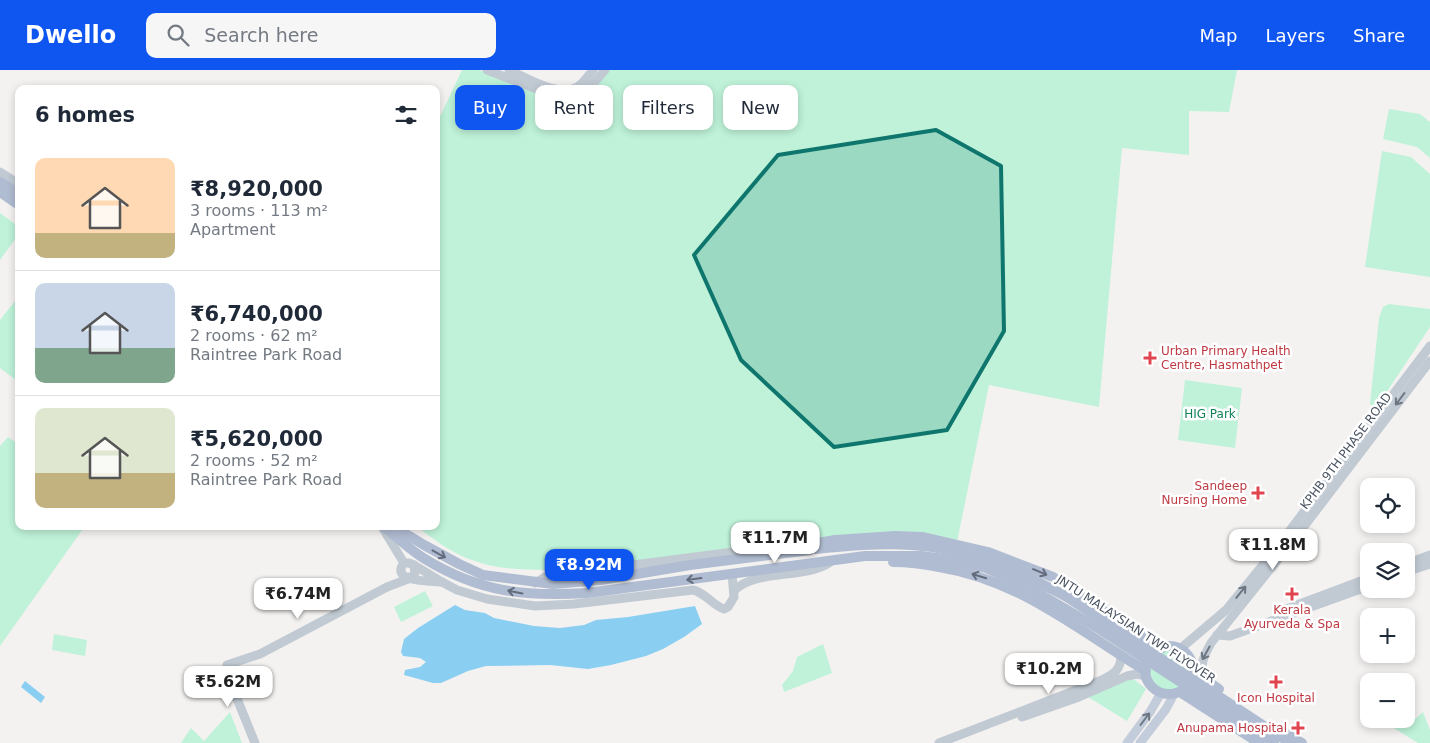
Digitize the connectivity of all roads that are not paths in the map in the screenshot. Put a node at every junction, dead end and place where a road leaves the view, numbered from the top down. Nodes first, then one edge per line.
1 (487, 70) edge
2 (509, 70) edge
3 (593, 70) edge
4 (605, 70) edge
5 (544, 85) edge
6 (581, 85) edge
7 (592, 85) edge
8 (535, 88) edge
9 (0, 172) edge
10 (15, 181) edge
11 (0, 182) edge
12 (15, 191) edge
13 (0, 192) edge
14 (15, 202) edge
15 (1430, 346) edge
16 (1430, 361) edge
17 (384, 530) edge
18 (387, 530) edge
19 (402, 530) edge
20 (817, 547) junction
21 (1430, 556) edge
22 (837, 560) junction
23 (1415, 561) edge
24 (1430, 564) edge
25 (414, 565) junction
26 (402, 566) junction
27 (1415, 569) edge
28 (737, 574) junction
29 (408, 578) junction
30 (1360, 581) edge
31 (442, 582) junction
32 (387, 587) junction
33 (1360, 589) edge
34 (734, 591) junction
35 (1100, 609) junction
36 (1230, 621) junction
37 (1086, 632) junction
38 (1217, 635) junction
39 (1162, 648) junction
40 (1180, 649) junction
41 (1121, 655) junction
42 (1193, 671) junction
43 (1146, 673) junction
44 (1205, 678) junction
45 (1161, 693) junction
46 (1177, 693) junction
47 (255, 743) edge
48 (939, 743) edge
49 (953, 743) edge
50 (1127, 743) edge
51 (1140, 743) edge
52 (1259, 743) edge
53 (1274, 743) edge
54 (1290, 743) edge
55 (1302, 743) edge

1 - 8 street
2 - 5 street
3 - 6 street
4 - 7 street
9 - 10 street
11 - 12 main road
13 - 14 main road
40 -> 15 street, KPHB 9TH PHASE ROAD
16 -> 36 street, KPHB 9TH PHASE ROAD
17 - 26 street
28 -> 18 main road, JNTU MALAYSIAN TWP FLYOVER
19 -> 20 main road
20 -> 35 main road
20 - 54 main road, JNTU MALAYSIAN TWP FLYOVER
21 - 23 street
22 - 28 main road, JNTU MALAYSIAN TWP FLYOVER
22 - 34 street
37 -> 22 main road
22 - 53 main road, JNTU MALAYSIAN TWP FLYOVER
24 - 27 street
25 - 26 street
25 - 29 street
25 - 31 street
26 - 29 street
26 - 32 street
28 - 34 street
29 - 31 street
29 - 32 street
30 - 36 street
31 - 34 street
32 - 47 street
33 - 38 street
35 - 37 main road
35 - 39 main road
36 - 38 street, KPHB 9TH PHASE ROAD
37 - 41 main road
38 -> 44 street, KPHB 9TH PHASE ROAD
39 - 40 main road
39 - 43 main road
40 - 42 main road
41 - 43 main road
41 - 48 street
42 - 44 main road
42 - 46 main road
43 - 45 main road
43 - 49 street
44 - 55 main road
45 - 46 main road
50 -> 45 main road
46 - 51 main road
46 - 52 main road

